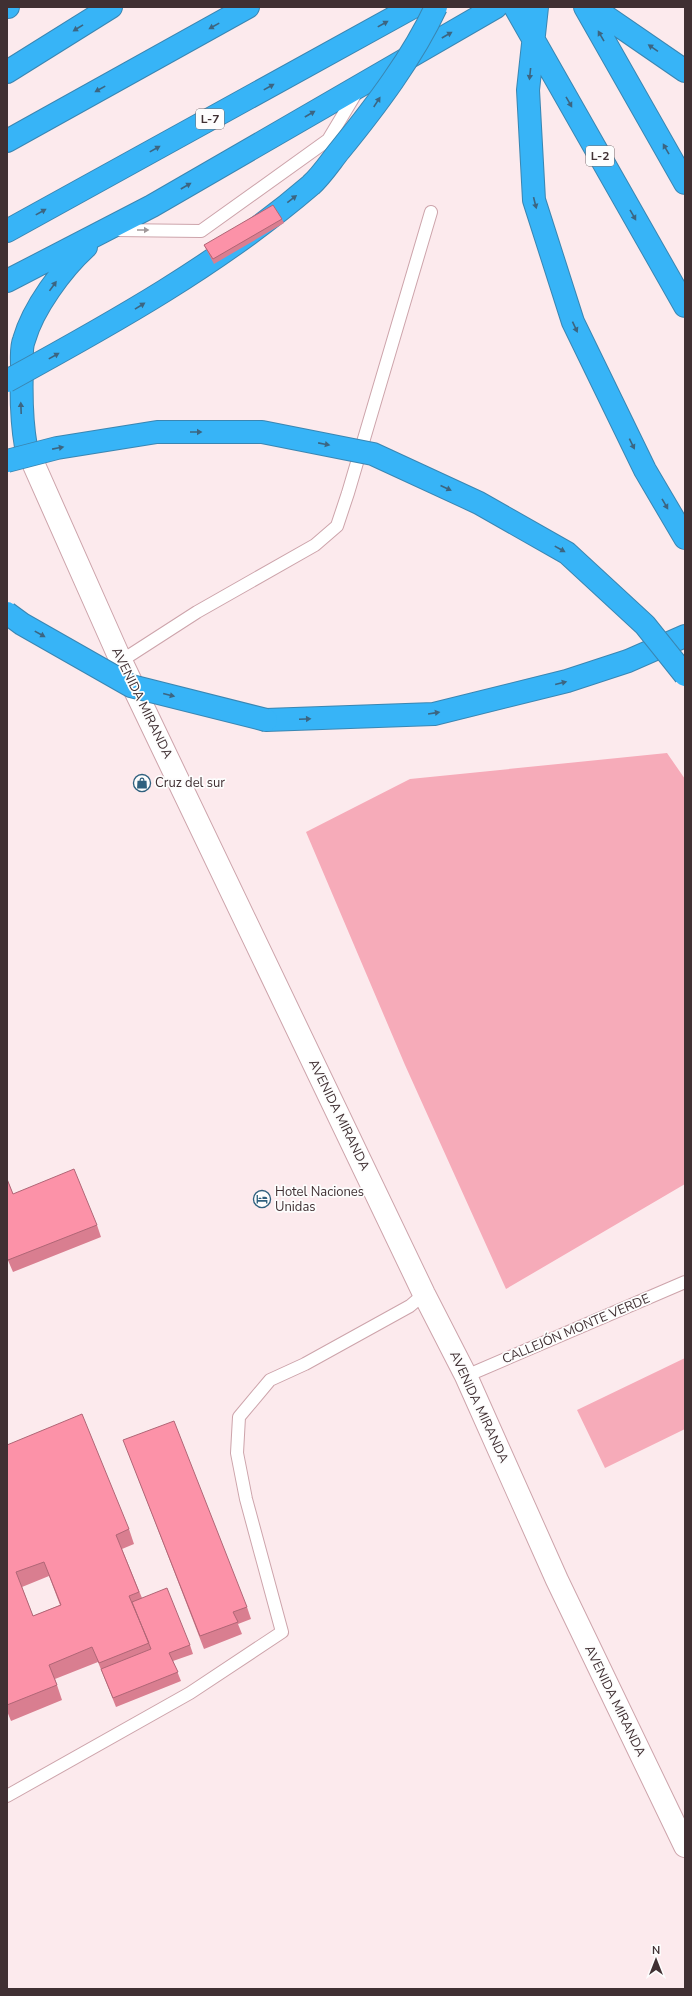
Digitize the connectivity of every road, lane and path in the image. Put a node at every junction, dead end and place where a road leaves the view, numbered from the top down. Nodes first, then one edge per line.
1 (112, 7) edge
2 (248, 7) edge
3 (413, 7) edge
4 (436, 7) edge
5 (496, 7) edge
6 (515, 7) edge
7 (537, 7) edge
8 (585, 7) edge
9 (592, 7) edge
10 (685, 71) edge
11 (7, 72) edge
12 (360, 85) junction
13 (7, 141) edge
14 (685, 183) edge
15 (431, 212) dead end
16 (7, 231) edge
17 (104, 231) junction
18 (7, 281) edge
19 (685, 306) edge
20 (7, 381) edge
21 (7, 436) edge
22 (26, 447) junction
23 (7, 461) edge
24 (685, 538) edge
25 (7, 613) edge
26 (685, 636) edge
27 (121, 661) junction
28 (685, 675) edge
29 (685, 1282) edge
30 (424, 1294) junction
31 (466, 1376) junction
32 (7, 1796) edge
33 (685, 1846) edge

1 -> 11 highway
2 -> 13 highway
16 -> 3 highway, L-7
20 -> 4 highway, bridge
12 -> 5 highway
6 -> 19 highway, L-2
7 -> 24 highway
14 -> 8 highway
10 -> 9 highway
17 -> 12 highway
17 -> 12 lane
15 - 27 lane
17 - 18 highway
22 -> 17 highway
21 - 22 highway
22 - 27 street, AVENIDA MIRANDA
23 -> 28 highway, bridge
25 -> 26 highway, bridge
27 - 30 street, AVENIDA MIRANDA
29 - 31 lane, CALLEJÓN MONTE VERDE
30 - 31 street, AVENIDA MIRANDA
30 - 32 lane
31 - 33 street, AVENIDA MIRANDA

